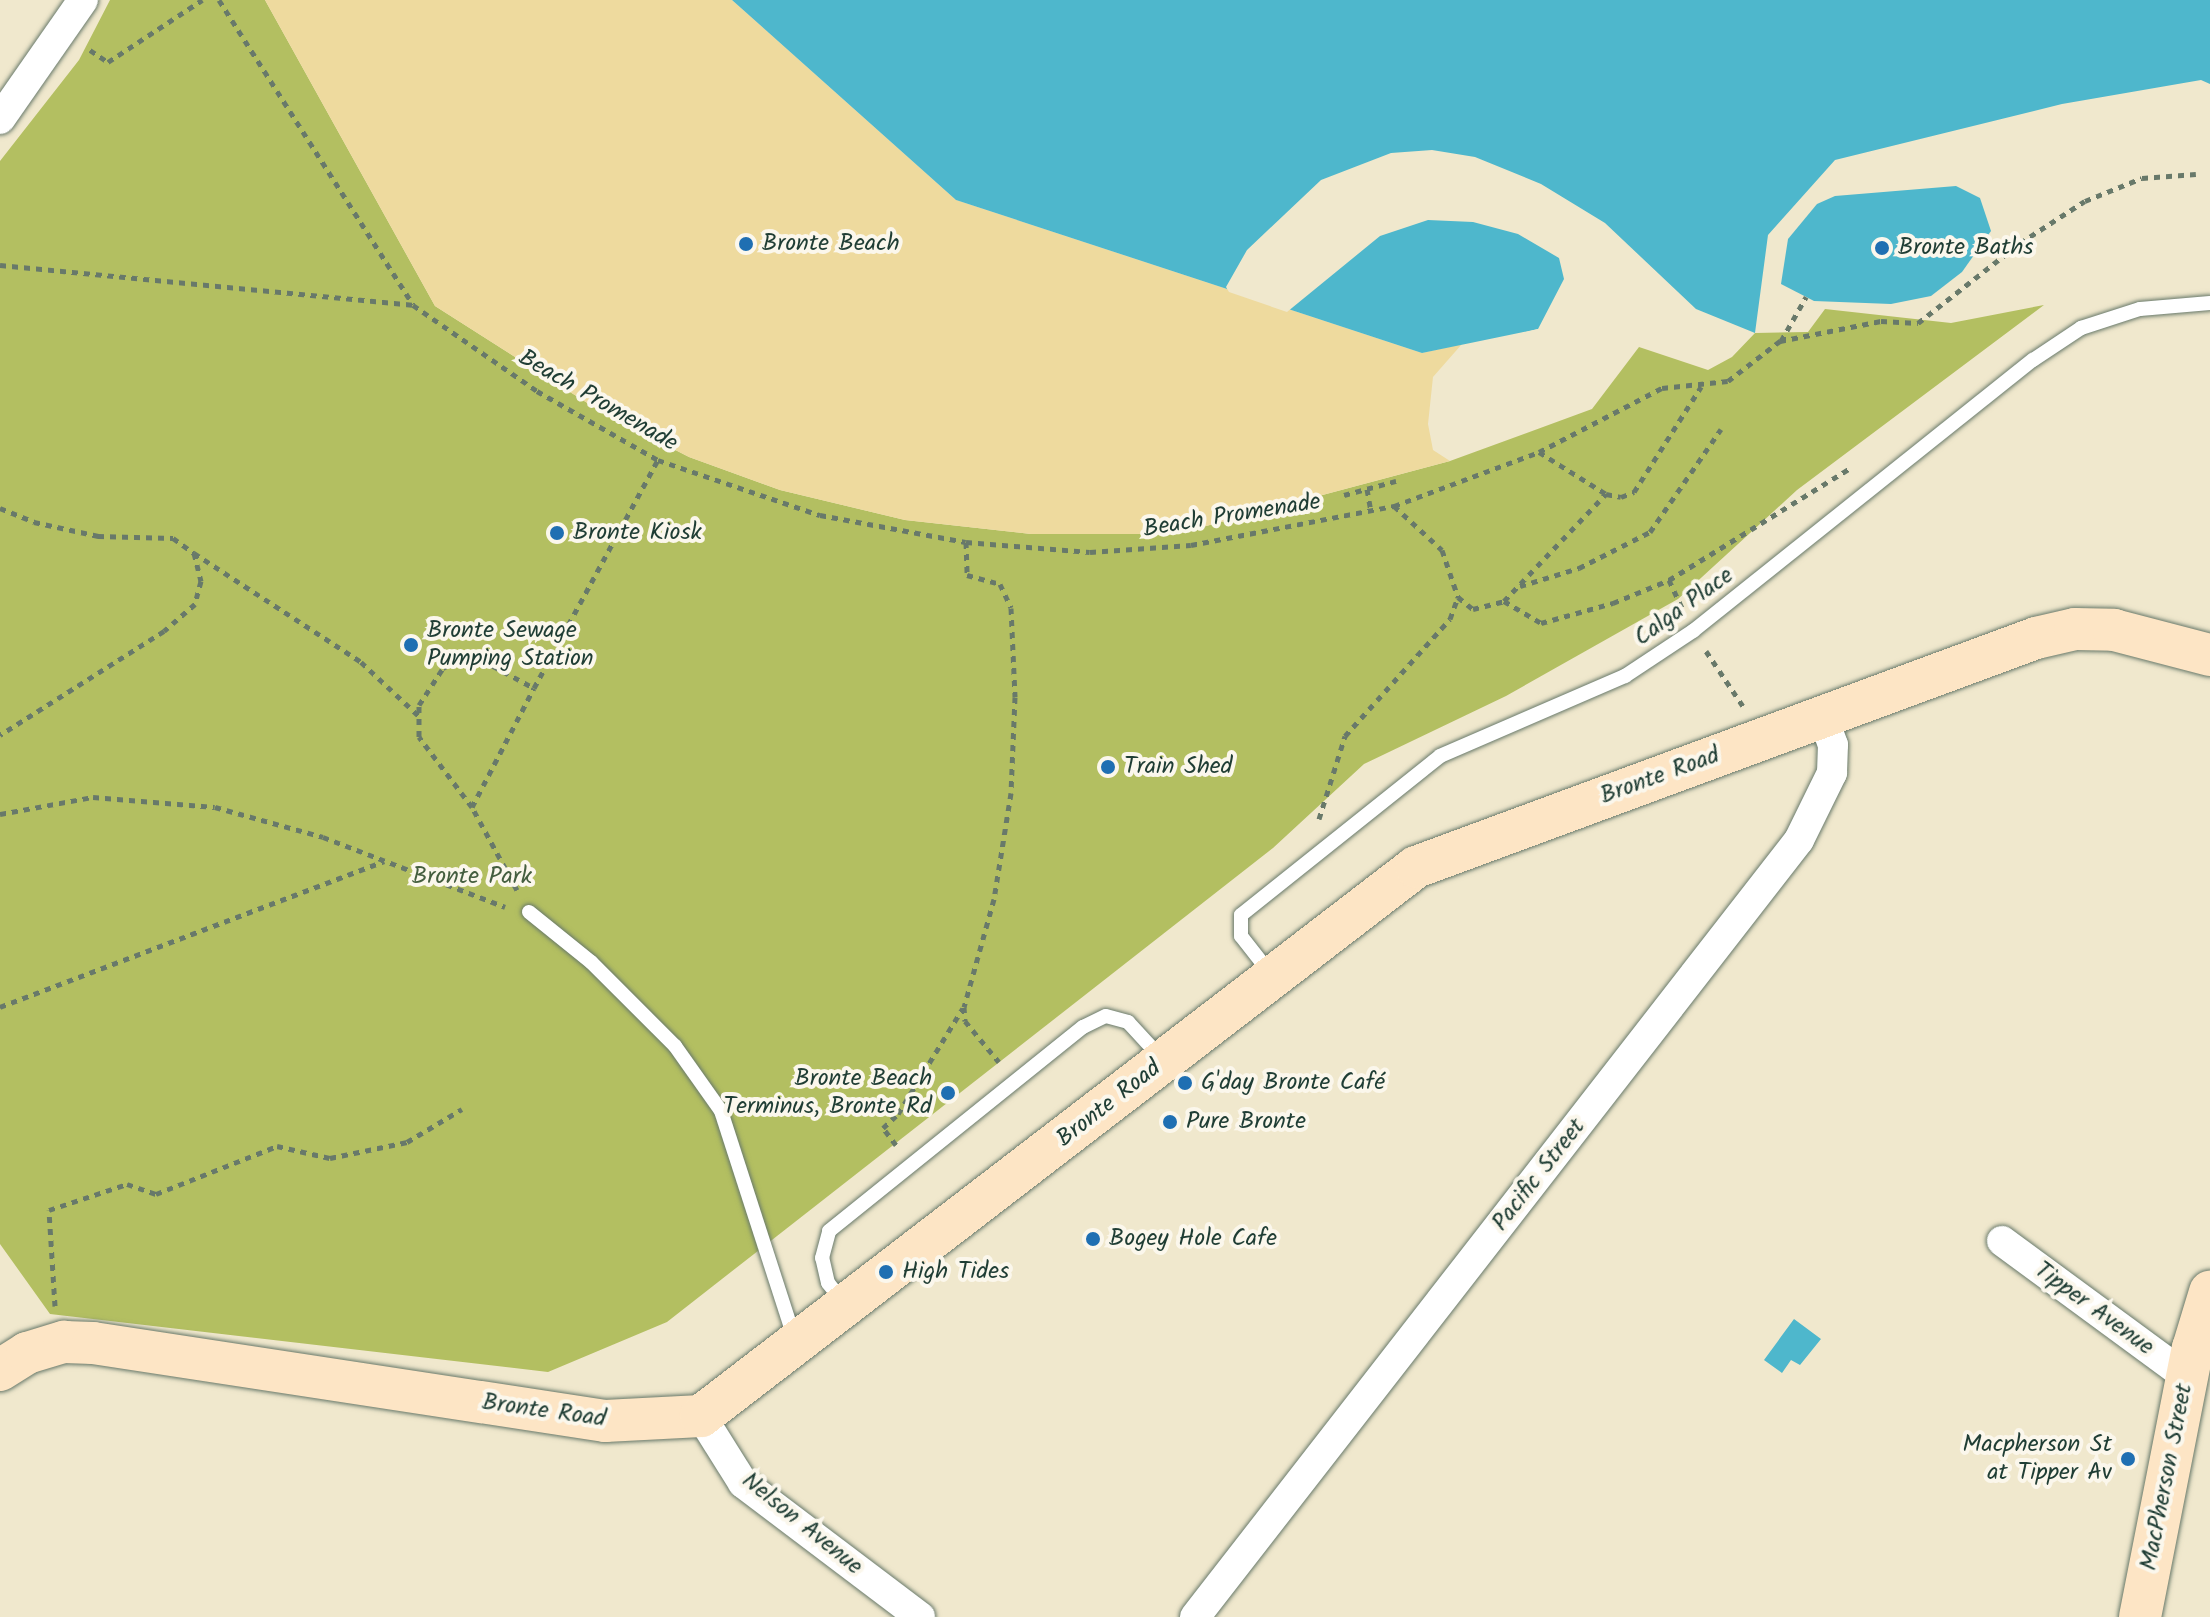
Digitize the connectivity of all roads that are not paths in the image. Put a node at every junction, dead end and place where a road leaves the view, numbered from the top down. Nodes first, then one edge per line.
1 (83, 0) edge
2 (0, 119) edge
3 (2210, 303) edge
4 (2210, 655) edge
5 (1822, 715) junction
6 (529, 912) road end
7 (1273, 976) junction
8 (1164, 1061) junction
9 (2002, 1241) dead end
10 (2210, 1292) edge
11 (845, 1306) junction
12 (796, 1345) junction
13 (0, 1370) edge
14 (2187, 1377) junction
15 (701, 1416) junction
16 (920, 1617) edge
17 (1195, 1617) edge
18 (2140, 1617) edge

1 - 2 street
3 - 7 lane, Calga Place
4 - 5 main road, Bronte Road
5 - 7 main road, Bronte Road
5 - 17 street, Pacific Street
6 - 12 lane
7 - 8 main road, Bronte Road
8 - 11 main road, Bronte Road
8 - 11 lane
9 - 14 street, Tipper Avenue
10 - 14 main road, MacPherson Street
11 - 12 main road, Bronte Road
12 - 15 main road, Bronte Road
13 - 15 main road, Bronte Road
14 - 18 main road, MacPherson Street
15 - 16 street, Nelson Avenue

